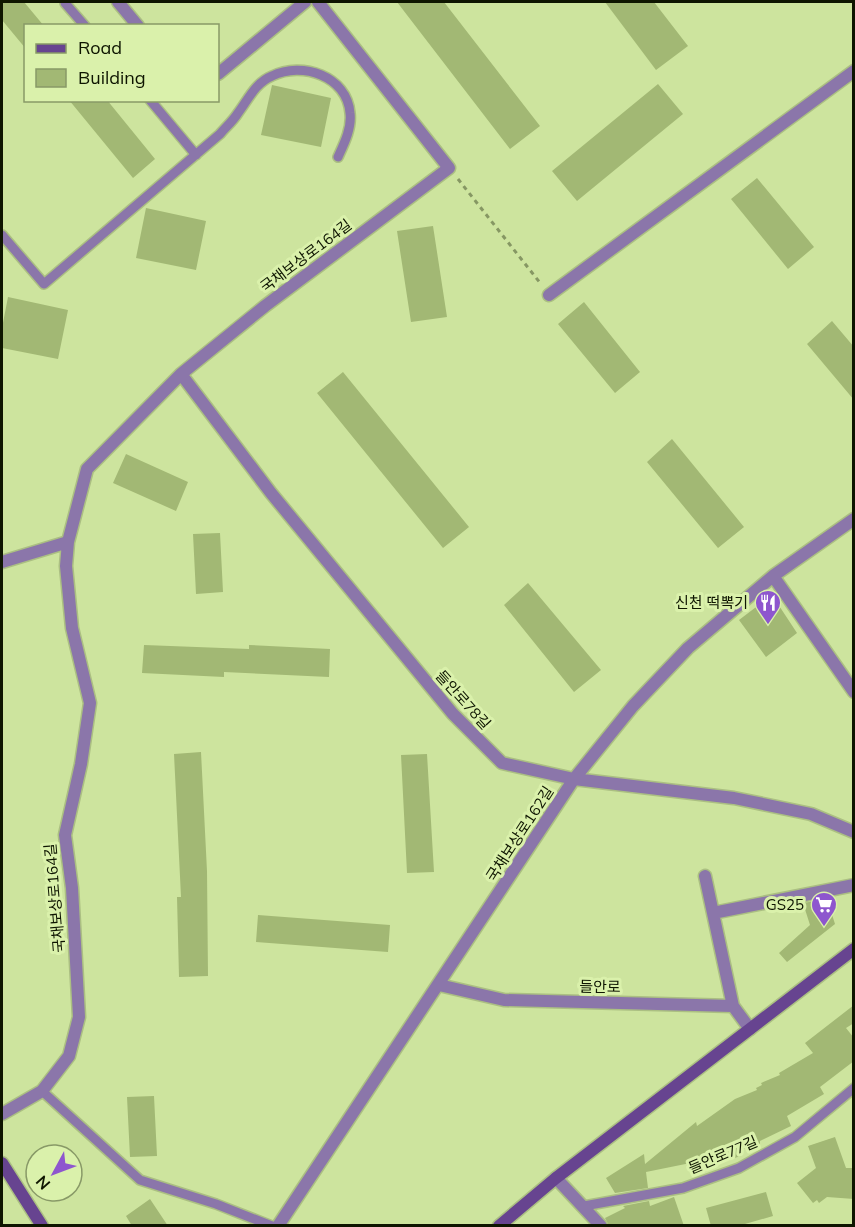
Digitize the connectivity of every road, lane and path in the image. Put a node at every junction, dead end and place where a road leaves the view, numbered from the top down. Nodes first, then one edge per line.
1 (118, 2) edge
2 (305, 2) edge
3 (318, 2) edge
4 (65, 3) edge
5 (83, 24) edge
6 (136, 24) edge
7 (854, 71) edge
8 (219, 73) edge
9 (152, 102) edge
10 (196, 155) junction
11 (338, 157) dead end
12 (449, 168) junction
13 (2, 235) edge
14 (549, 295) joint
15 (181, 374) junction
16 (854, 519) edge
17 (68, 542) junction
18 (2, 562) edge
19 (773, 576) junction
20 (854, 692) edge
21 (574, 779) junction
22 (854, 832) edge
23 (705, 876) dead end
24 (854, 885) edge
25 (713, 913) junction
26 (854, 950) edge
27 (439, 985) junction
28 (733, 1005) junction
29 (750, 1029) junction
30 (854, 1088) edge
31 (42, 1090) junction
32 (2, 1114) edge
33 (2, 1163) edge
34 (556, 1178) junction
35 (584, 1206) junction
36 (42, 1226) edge
37 (272, 1226) edge
38 (278, 1226) edge
39 (499, 1226) edge
40 (601, 1226) edge

1 - 6 street
2 - 8 street
3 - 12 street
4 - 5 lane
7 - 14 street
9 - 10 lane
10 - 11 lane
10 - 13 lane
12 - 14 path
12 - 15 street, 국채보상로164길
15 - 17 street, 국채보상로164길
15 - 21 street, 들안로78길
16 - 19 street, 국채보상로162길
17 - 18 street
17 - 31 street, 국채보상로164길
19 - 20 street
19 - 21 street, 국채보상로162길
21 - 22 street, 들안로78길
21 - 27 street, 국채보상로162길
23 - 25 street
24 - 25 street
25 - 28 street
26 - 29 main road
27 - 28 street, 들안로
27 - 38 street, 국채보상로162길
28 - 29 street
29 - 34 main road
30 - 35 lane, 들안로77길
31 - 32 street, 국채보상로164길
31 - 37 lane
33 - 36 main road
34 - 35 street
34 - 39 main road
35 - 40 street

